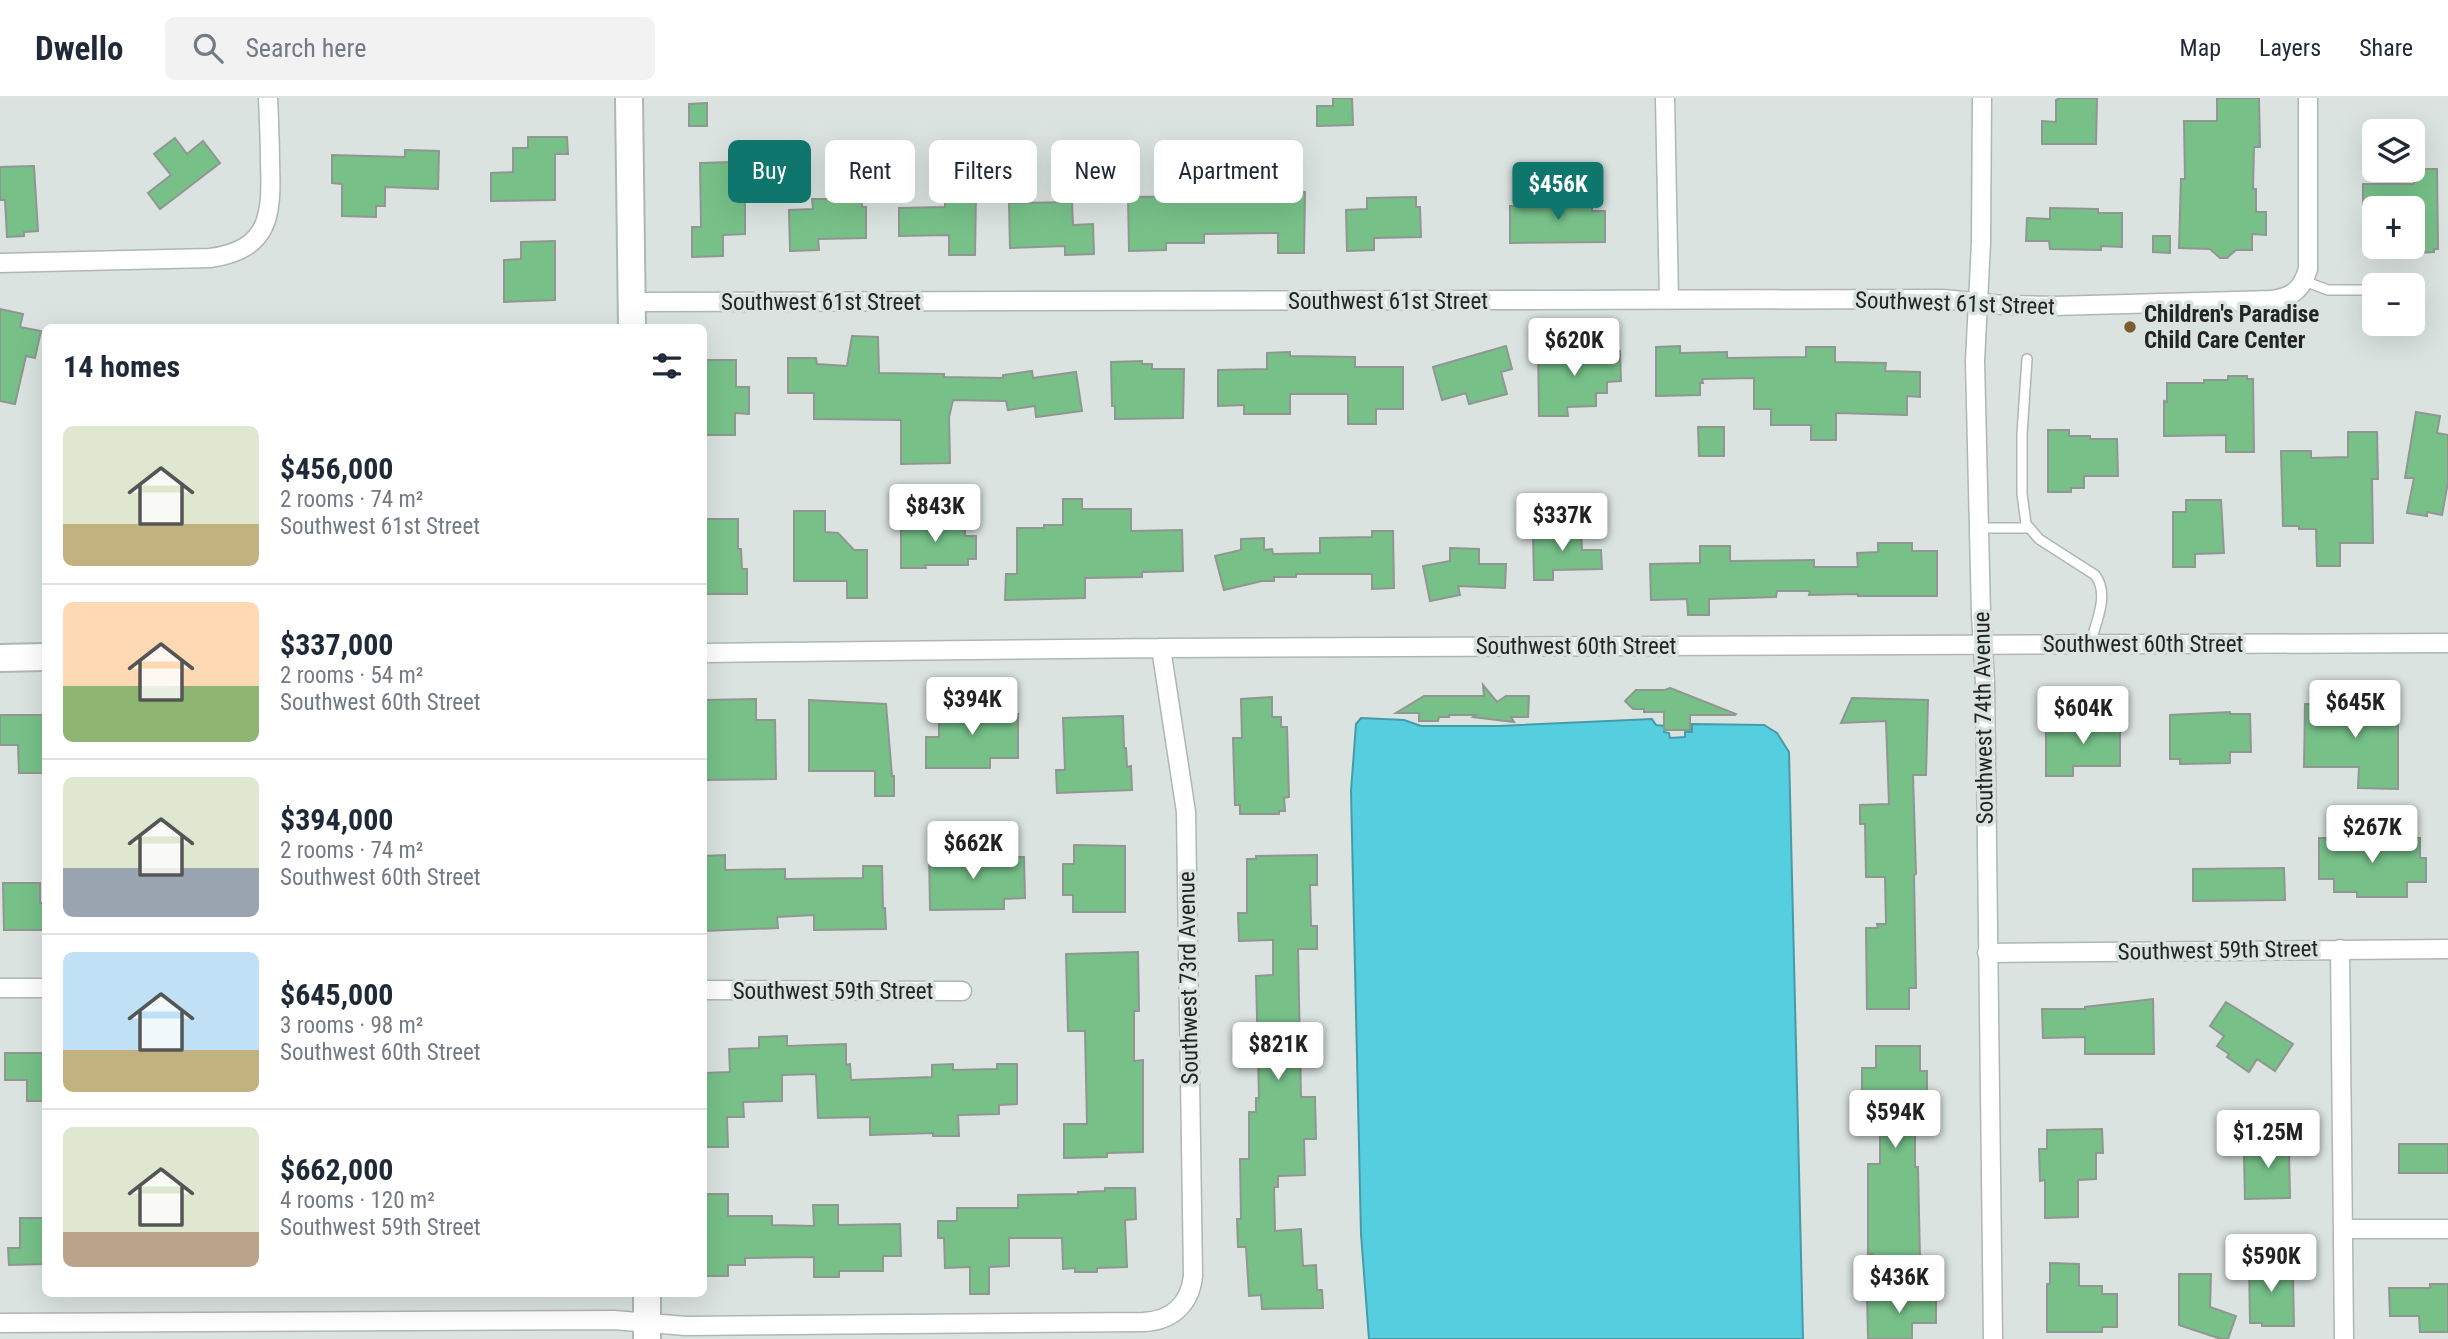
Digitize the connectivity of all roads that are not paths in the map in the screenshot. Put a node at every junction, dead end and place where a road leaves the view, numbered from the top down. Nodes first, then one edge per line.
1 (268, 98) edge
2 (629, 98) edge
3 (1665, 98) edge
4 (1982, 98) edge
5 (2308, 98) edge
6 (0, 263) edge
7 (2304, 281) junction
8 (2362, 290) edge
9 (1669, 300) junction
10 (1977, 303) junction
11 (632, 315) edge
12 (2026, 359) dead end
13 (1978, 528) junction
14 (2029, 528) junction
15 (2448, 643) edge
16 (1983, 644) junction
17 (2090, 644) junction
18 (1161, 648) junction
19 (707, 653) edge
20 (0, 657) edge
21 (42, 657) edge
22 (2448, 948) edge
23 (2340, 949) junction
24 (1987, 953) junction
25 (0, 988) edge
26 (42, 988) edge
27 (707, 990) edge
28 (962, 991) dead end
29 (2343, 1229) junction
30 (2448, 1229) edge
31 (647, 1297) edge
32 (0, 1323) edge
33 (647, 1331) edge
34 (1993, 1339) edge
35 (2344, 1339) edge

1 - 6 street
2 - 11 street
3 - 9 street
4 - 10 street, Southwest 74th Avenue
5 - 7 street
7 - 8 lane
7 - 10 street, Southwest 61st Street
9 - 10 street, Southwest 61st Street
9 - 11 street, Southwest 61st Street
10 - 13 street, Southwest 74th Avenue
12 - 14 lane
13 - 14 lane
13 - 16 street, Southwest 74th Avenue
14 - 17 lane
15 - 17 street, Southwest 60th Street
16 - 17 street, Southwest 60th Street
16 - 18 street, Southwest 60th Street
16 - 24 street, Southwest 74th Avenue
18 - 19 street, Southwest 60th Street
18 - 33 street, Southwest 73rd Avenue
20 - 21 street
22 - 23 street, Southwest 59th Street
23 - 24 street, Southwest 59th Street
23 - 29 street
24 - 34 street, Southwest 74th Avenue
25 - 26 street
27 - 28 street, Southwest 59th Street
29 - 30 street
29 - 35 street
31 - 33 street
32 - 33 street

